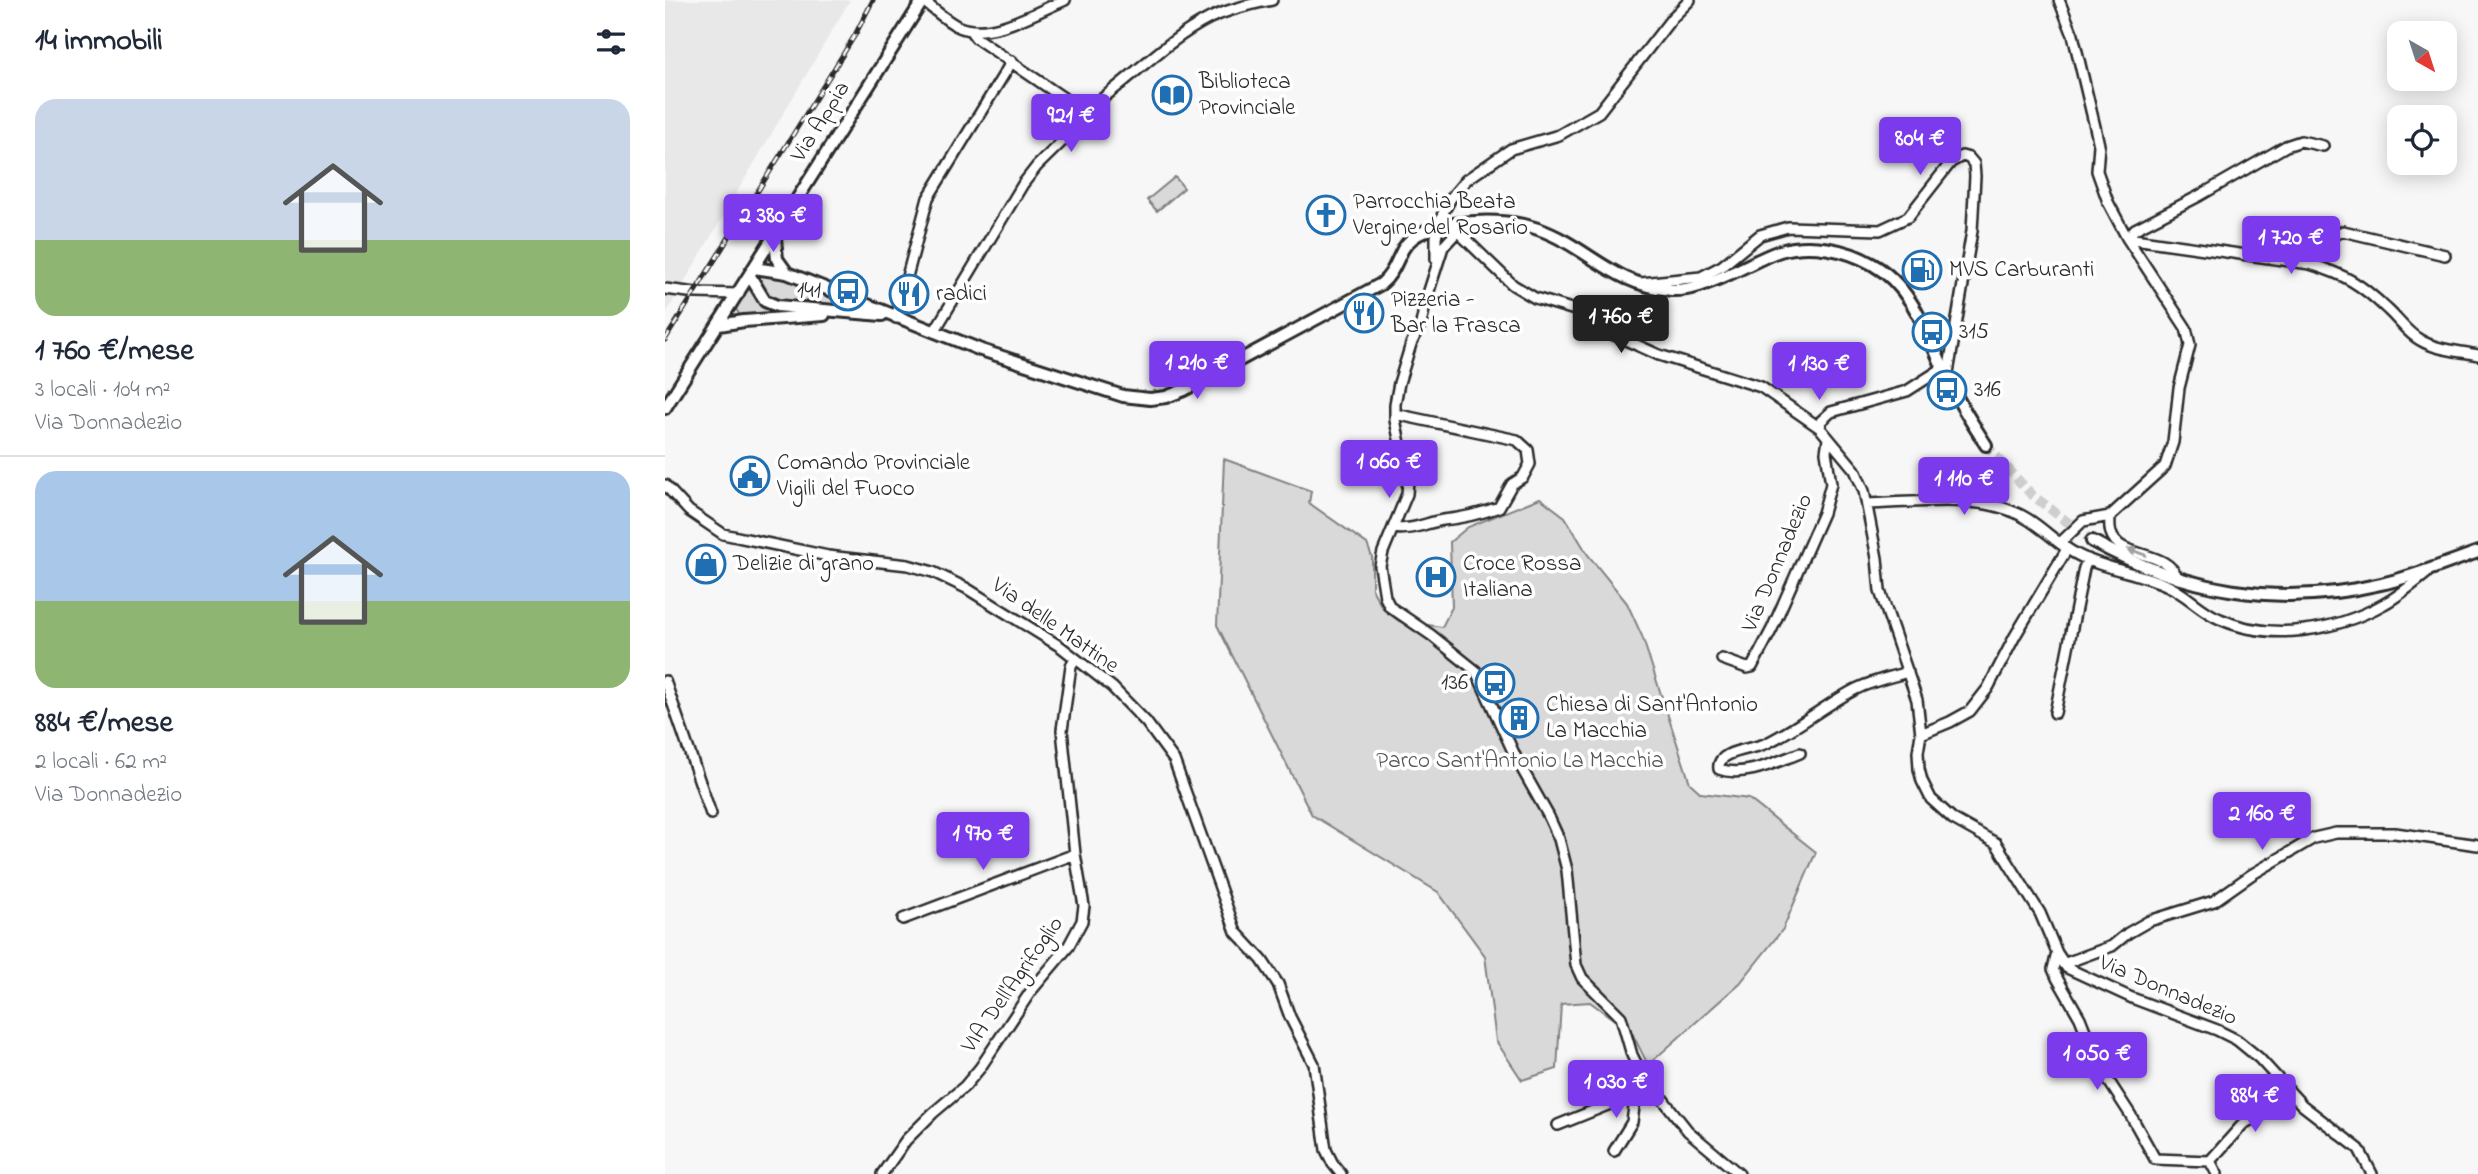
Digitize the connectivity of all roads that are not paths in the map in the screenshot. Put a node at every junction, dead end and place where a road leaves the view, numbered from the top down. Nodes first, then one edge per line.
1 (923, 0) edge
2 (1065, 0) edge
3 (1272, 0) edge
4 (1690, 0) edge
5 (2059, 0) edge
6 (970, 30) junction
7 (1012, 61) junction
8 (1084, 111) junction
9 (2323, 146) dead end
10 (1440, 227) junction
11 (1460, 227) junction
12 (777, 232) junction
13 (1416, 235) junction
14 (2127, 238) junction
15 (1446, 242) junction
16 (1435, 246) junction
17 (2445, 255) dead end
18 (2310, 264) junction
19 (1436, 265) junction
20 (752, 272) junction
21 (787, 274) junction
22 (1637, 284) junction
23 (665, 289) edge
24 (739, 294) junction
25 (848, 313) junction
26 (894, 317) junction
27 (719, 326) junction
28 (934, 332) junction
29 (2478, 355) edge
30 (1945, 374) junction
31 (665, 408) edge
32 (1395, 414) junction
33 (1820, 428) junction
34 (1828, 439) junction
35 (1986, 445) tunnel mouth
36 (665, 485) edge
37 (1867, 503) junction
38 (2110, 516) junction
39 (1393, 528) junction
40 (2092, 541) tunnel mouth
41 (2064, 546) junction
42 (2478, 552) edge
43 (2088, 559) junction
44 (2432, 568) junction
45 (2178, 579) junction
46 (1075, 658) junction
47 (1722, 659) dead end
48 (1908, 672) junction
49 (665, 681) edge
50 (2055, 713) dead end
51 (1921, 734) junction
52 (1800, 753) dead end
53 (711, 814) dead end
54 (2478, 845) edge
55 (1075, 854) junction
56 (903, 919) dead end
57 (2057, 953) junction
58 (2063, 964) junction
59 (1640, 1069) junction
60 (1635, 1094) junction
61 (2294, 1097) junction
62 (1558, 1125) dead end
63 (1614, 1151) dead end
64 (2210, 1161) junction
65 (882, 1174) edge
66 (1341, 1174) edge
67 (1739, 1174) edge
68 (2217, 1174) edge
69 (2372, 1174) edge

1 - 6 street
1 - 12 main road, Via Appia
2 - 6 street
3 - 8 street
4 - 10 street
5 - 14 street
6 - 7 street
7 - 8 street
7 - 26 street
8 - 28 street
9 - 14 street
10 - 11 main road
10 - 13 main road
10 - 15 street
10 - 16 street
11 - 15 street
11 - 22 main road
11 - 33 street, Via Donnadezio
12 - 20 main road, Via Appia
12 - 21 main road
13 - 16 street
13 - 28 main road
14 - 18 street
14 - 38 street
15 - 19 street
16 - 19 street
17 - 18 street
18 - 29 street
19 - 32 street
20 - 21 main road
20 - 24 main road, Via Appia
20 - 25 main road
21 - 26 main road
22 - 30 main road
22 - 30 street
23 - 24 street
24 - 27 main road, Via Appia
25 - 26 main road
25 - 27 main road
26 - 28 main road
27 - 31 main road, Via Appia
30 - 33 street
30 - 35 main road
32 - 39 street
32 - 39 street
33 - 34 street, Via Donnadezio
34 - 37 street, Via Donnadezio
34 - 47 street, Via Donnadezio
36 - 46 street, Via delle Mattine
37 - 41 street
37 - 48 street, Via Donnadezio
38 - 41 street
45 -> 38 street
39 - 59 street
40 - 45 main road
41 - 43 street
41 - 51 street
42 - 44 main road
43 - 44 street
43 - 50 street
44 - 45 main road
46 - 55 street, VIA Dell'Agrifoglio
46 - 66 street, Via delle Mattine
48 - 51 street, Via Donnadezio
48 - 52 street
49 - 53 street
51 - 57 street, Via Donnadezio
54 - 58 street
55 - 56 street
55 - 65 street, VIA Dell'Agrifoglio
57 - 58 street, Via Donnadezio
57 - 64 street, Via Donnadezio
58 - 61 street, Via Donnadezio
59 - 60 street
59 - 67 street
60 - 62 street
60 - 63 street
61 - 64 street
61 - 69 street, Via Donnadezio
64 - 68 street

